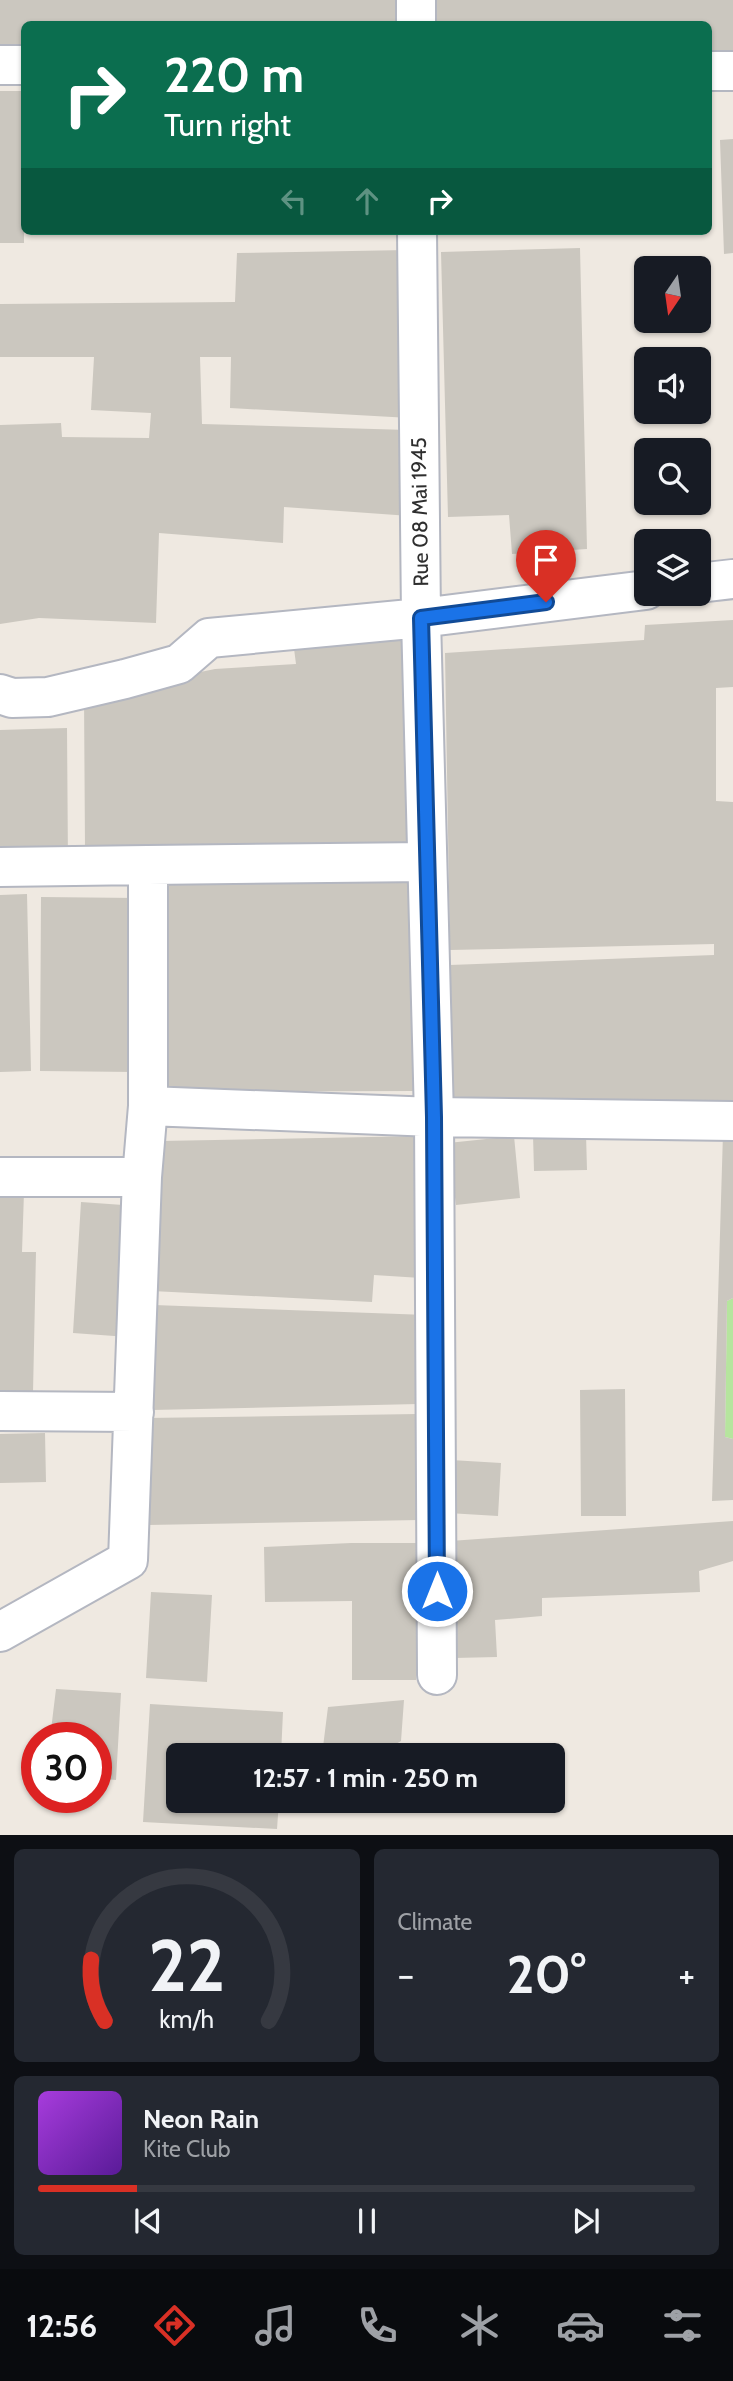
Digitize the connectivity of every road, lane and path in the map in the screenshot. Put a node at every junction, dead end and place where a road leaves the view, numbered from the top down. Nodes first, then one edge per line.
1 (416, 0) edge
2 (416, 21) edge
3 (0, 65) edge
4 (21, 65) edge
5 (712, 71) edge
6 (733, 71) edge
7 (417, 235) edge
8 (733, 579) edge
9 (711, 582) edge
10 (634, 591) edge
11 (421, 618) junction
12 (0, 694) edge
13 (427, 862) junction
14 (148, 865) junction
15 (0, 867) edge
16 (148, 1105) junction
17 (434, 1117) junction
18 (733, 1121) edge
19 (0, 1177) edge
20 (142, 1177) junction
21 (0, 1411) edge
22 (134, 1412) junction
23 (0, 1632) edge
24 (437, 1675) dead end

1 - 2 street
3 - 4 street
5 - 6 street
7 - 11 street, Rue 08 Mai 1945
8 - 9 street
10 - 11 street
11 - 12 street
11 - 13 street, Rue 08 Mai 1945
13 - 14 street
13 - 17 street, Rue 08 Mai 1945
14 - 15 street
14 - 16 street
16 - 17 street
16 - 20 street
17 - 18 street
17 - 24 street, Rue 08 Mai 1945
19 - 20 street
20 - 22 street
21 - 22 street
22 - 23 street

